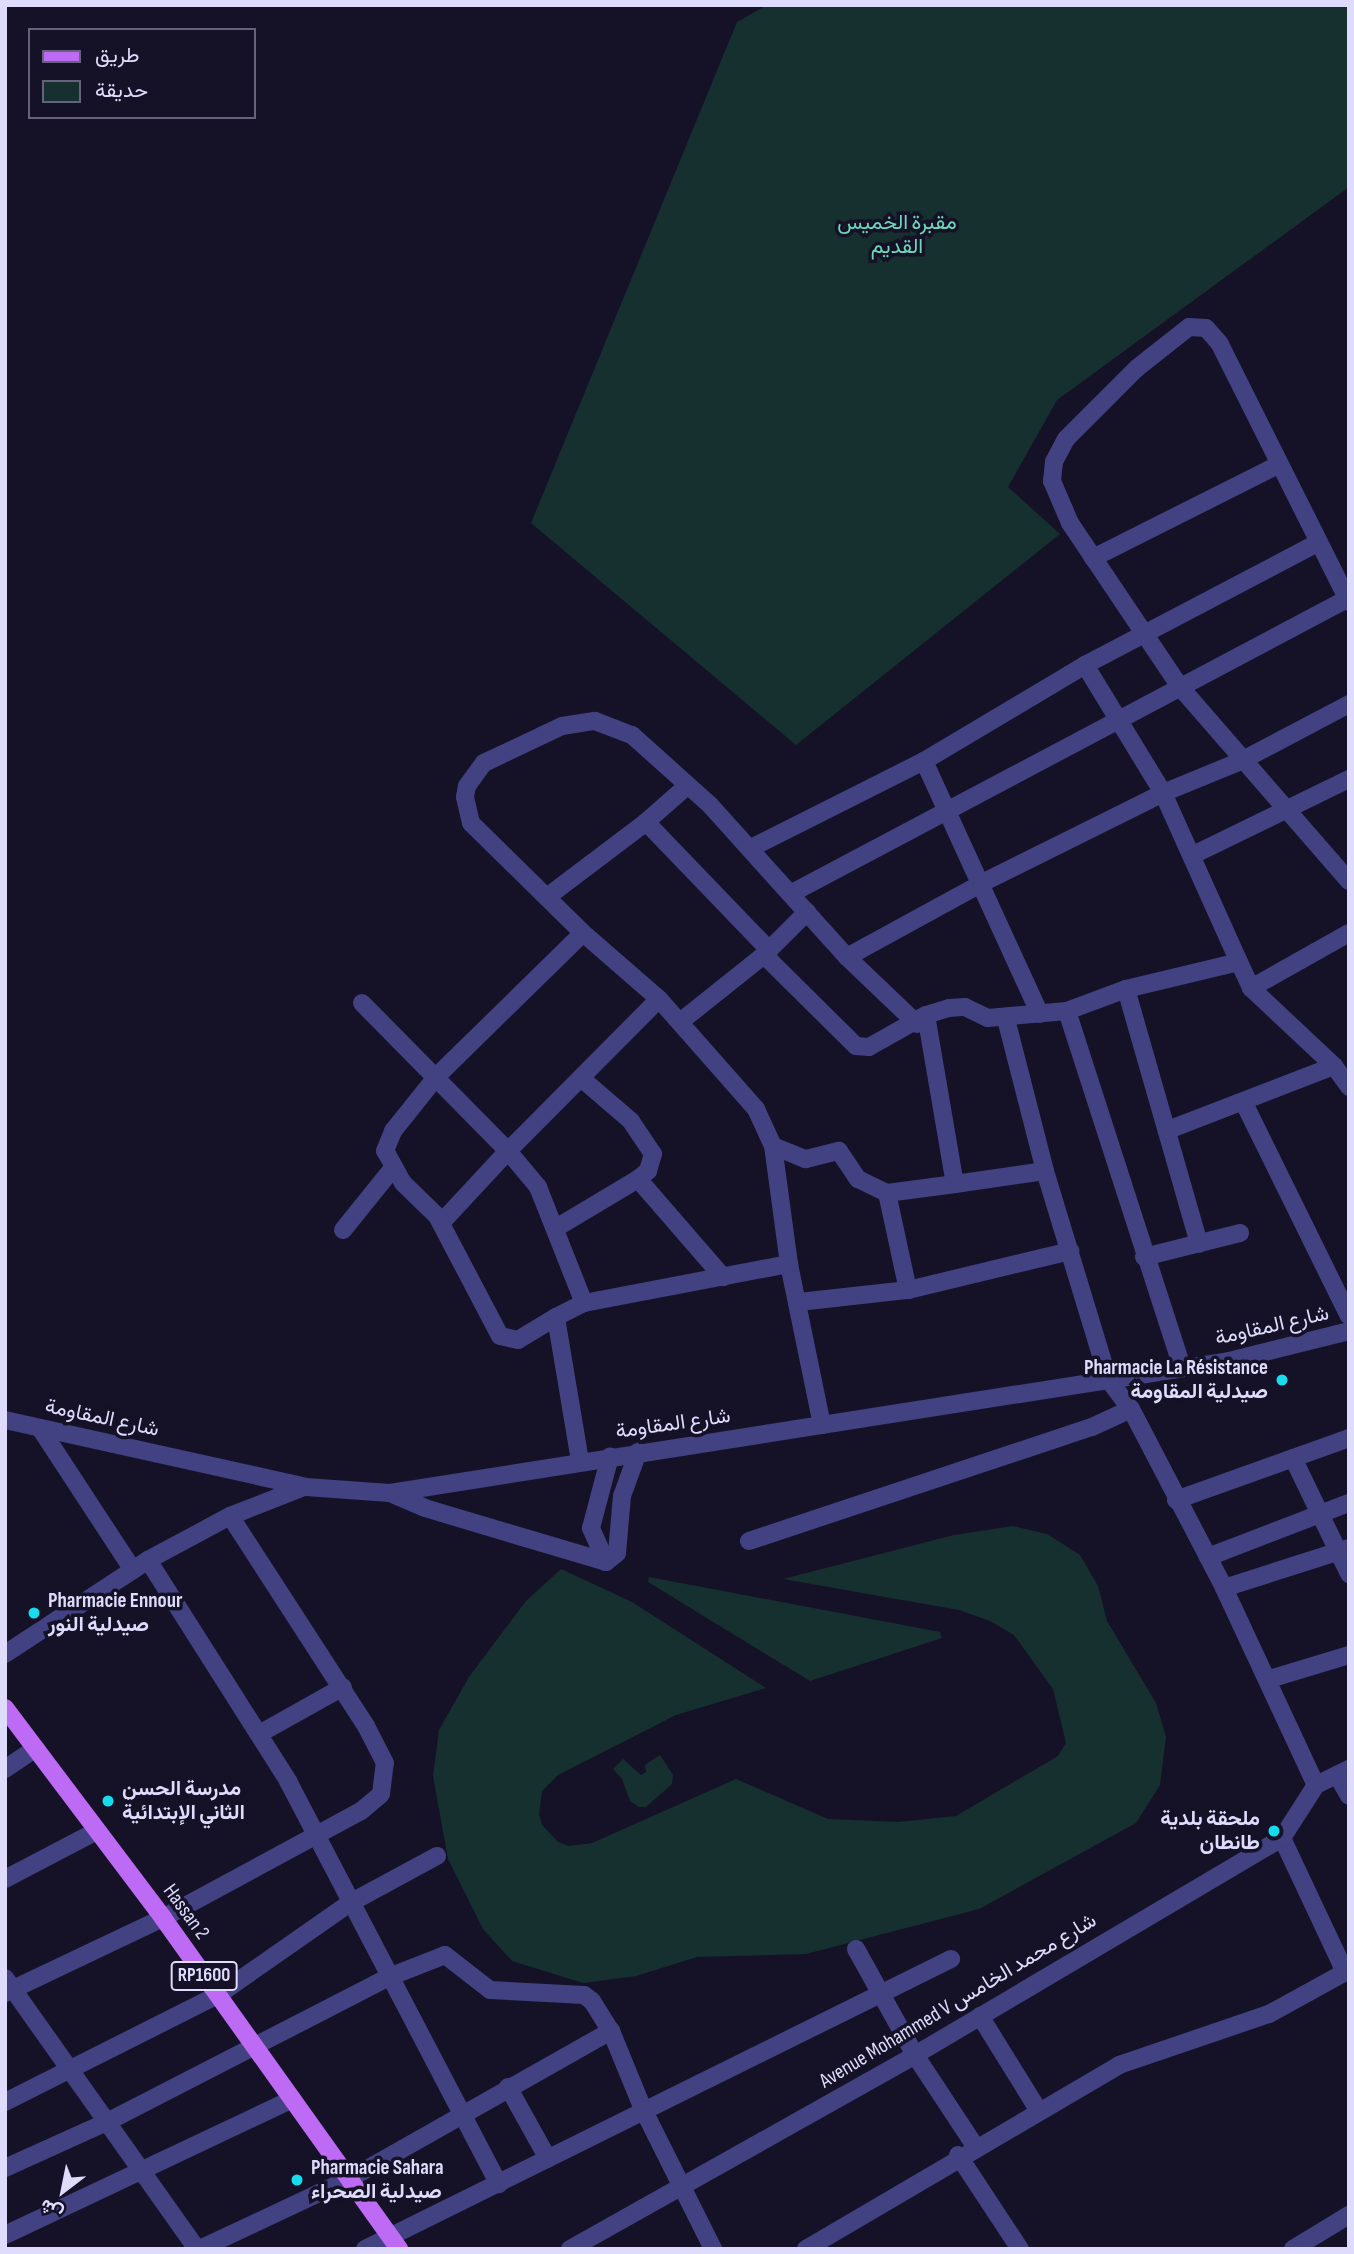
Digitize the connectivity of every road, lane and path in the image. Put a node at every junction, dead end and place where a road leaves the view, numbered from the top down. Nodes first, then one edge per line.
1 (1278, 466) junction
2 (1319, 542) junction
3 (1093, 558) junction
4 (1348, 600) edge
5 (1142, 635) junction
6 (1085, 665) junction
7 (1181, 688) junction
8 (1349, 704) edge
9 (1121, 721) junction
10 (924, 761) junction
11 (1241, 761) junction
12 (1349, 779) edge
13 (687, 786) junction
14 (1163, 793) junction
15 (947, 811) junction
16 (1289, 811) junction
17 (646, 822) junction
18 (751, 848) junction
19 (1193, 855) junction
20 (1349, 881) edge
21 (982, 883) junction
22 (792, 894) junction
23 (547, 897) junction
24 (807, 912) junction
25 (583, 933) junction
26 (1349, 933) edge
27 (766, 953) junction
28 (848, 957) junction
29 (1238, 962) junction
30 (1251, 988) junction
31 (1125, 989) junction
32 (659, 999) junction
33 (362, 1003) dead end
34 (1067, 1011) junction
35 (1040, 1014) junction
36 (1006, 1019) junction
37 (921, 1020) junction
38 (680, 1022) junction
39 (1334, 1066) junction
40 (437, 1076) junction
41 (581, 1078) junction
42 (1349, 1087) edge
43 (1244, 1103) junction
44 (1168, 1130) junction
45 (772, 1146) junction
46 (508, 1151) junction
47 (393, 1168) junction
48 (1045, 1171) junction
49 (638, 1179) junction
50 (955, 1184) junction
51 (887, 1193) junction
52 (441, 1223) junction
53 (556, 1227) junction
54 (343, 1230) dead end
55 (1240, 1233) dead end
56 (1199, 1244) junction
57 (1070, 1251) junction
58 (1144, 1257) junction
59 (789, 1264) junction
60 (723, 1277) junction
61 (908, 1290) junction
62 (799, 1302) junction
63 (584, 1303) junction
64 (1349, 1316) edge
65 (556, 1317) junction
66 (1349, 1331) edge
67 (1182, 1368) junction
68 (1108, 1379) junction
69 (1131, 1409) junction
70 (5, 1420) edge
71 (822, 1425) junction
72 (40, 1428) junction
73 (1349, 1438) edge
74 (638, 1452) junction
75 (611, 1457) junction
76 (1293, 1458) junction
77 (580, 1461) junction
78 (306, 1487) junction
79 (390, 1493) junction
80 (1176, 1500) junction
81 (1349, 1503) edge
82 (1321, 1515) junction
83 (230, 1516) junction
84 (749, 1541) dead end
85 (1343, 1550) edge
86 (1208, 1557) junction
87 (148, 1560) junction
88 (606, 1562) junction
89 (133, 1570) junction
90 (1349, 1574) edge
91 (1224, 1588) junction
92 (5, 1654) edge
93 (1349, 1656) edge
94 (1270, 1679) junction
95 (343, 1687) junction
96 (5, 1708) edge
97 (259, 1734) junction
98 (36, 1748) junction
99 (5, 1769) edge
100 (1343, 1772) edge
101 (1317, 1785) junction
102 (1349, 1796) edge
103 (97, 1831) junction
104 (313, 1834) junction
105 (1282, 1838) junction
106 (437, 1856) dead end
107 (5, 1879) edge
108 (350, 1903) junction
109 (163, 1918) junction
110 (856, 1949) dead end
111 (951, 1959) dead end
112 (1346, 1970) edge
113 (389, 1977) junction
114 (8, 1986) edge
115 (878, 1992) junction
116 (218, 1995) junction
117 (980, 2016) junction
118 (611, 2031) junction
119 (256, 2048) junction
120 (915, 2055) junction
121 (73, 2069) junction
122 (508, 2087) junction
123 (293, 2099) junction
124 (5, 2102) edge
125 (643, 2109) junction
126 (1039, 2111) junction
127 (459, 2114) junction
128 (107, 2122) junction
129 (975, 2146) junction
130 (958, 2155) junction
131 (548, 2159) junction
132 (5, 2168) edge
133 (141, 2169) junction
134 (351, 2178) junction
135 (499, 2184) junction
136 (683, 2187) junction
137 (1349, 2215) edge
138 (5, 2235) edge
139 (394, 2243) edge
140 (198, 2249) edge
141 (365, 2249) edge
142 (570, 2249) edge
143 (713, 2249) edge
144 (806, 2249) edge
145 (1020, 2249) edge
146 (1293, 2249) edge

1 - 2 street
1 - 3 street
1 - 3 street
2 - 4 street
2 - 5 street
3 - 5 street
4 - 7 street
5 - 6 street
5 - 7 street
6 - 9 street
6 - 10 street
7 - 9 street
7 - 11 street
8 - 11 street
9 - 14 street
9 - 15 street
10 - 15 street
10 - 18 street
11 - 14 street
11 - 16 street
12 - 16 street
13 - 17 street
13 - 18 street
13 - 23 street
14 - 19 street
14 - 21 street
15 - 21 street
15 - 22 street
16 - 19 street
16 - 20 street
17 - 23 street
17 - 27 street
18 - 22 street
19 - 29 street
21 - 28 street
21 - 35 street
22 - 24 street
23 - 25 street
24 - 27 street
24 - 28 street
25 - 32 street
25 - 40 street
26 - 30 street
27 - 37 street
27 - 38 street
28 - 37 street
29 - 30 street
29 - 31 street
30 - 39 street
31 - 34 street
31 - 44 street
32 - 38 street
32 - 41 street
33 - 40 street
34 - 35 street
34 - 58 street
35 - 36 street
36 - 37 street
36 - 48 street
37 - 50 street
38 - 45 street
39 - 42 street
39 - 43 street
40 - 46 street
40 - 47 street
41 - 46 street
41 - 49 street
43 - 44 street
43 - 64 street
44 - 56 street
45 - 51 street
45 - 59 street
46 - 52 street
46 - 53 street
47 - 52 street
47 - 54 street
48 - 50 street
48 - 57 street
49 - 53 street
49 - 60 street
50 - 51 street
51 - 61 street
52 - 65 street
53 - 63 street
55 - 56 street
56 - 58 street
57 - 61 street
57 - 68 street
58 - 67 street
59 - 60 street
59 - 62 street
60 - 63 street
61 - 62 street
62 - 71 street
63 - 65 street
65 - 77 street
66 - 67 street, شارع المقاومة
67 - 68 street, شارع المقاومة
68 - 69 street
68 - 71 street, شارع المقاومة
69 - 80 street
69 - 84 street
70 - 72 street, شارع المقاومة
71 - 74 street, شارع المقاومة
72 - 78 street, شارع المقاومة
72 - 89 street
73 - 76 street
74 - 75 street, شارع المقاومة
74 - 88 street
75 - 77 street, شارع المقاومة
75 - 88 street
76 - 80 street
76 - 82 street
77 - 79 street, شارع المقاومة
78 - 79 street, شارع المقاومة
78 - 83 street
79 - 88 street
80 - 86 street
81 - 82 street
82 - 85 street
82 - 86 street
83 - 87 street
83 - 95 street
85 - 90 street
85 - 91 street
86 - 91 street
87 - 89 street
87 - 97 street
89 - 92 street
91 - 94 street
93 - 94 street
94 - 101 street
95 - 97 street
95 - 104 street
96 - 98 main road, Hassan 2 / RP1600
97 - 104 street
98 - 99 street
98 - 103 main road, Hassan 2 / RP1600
100 - 101 street, Avenue Mohammed V شارع محمد الخامس
100 - 102 street
101 - 105 street, Avenue Mohammed V شارع محمد الخامس
103 - 107 street
103 - 109 main road, Hassan 2 / RP1600
104 - 108 street
104 - 109 street
105 - 112 street
105 - 117 street, Avenue Mohammed V شارع محمد الخامس
106 - 108 street
108 - 113 street
108 - 116 street
109 - 114 street
109 - 116 main road, Hassan 2 / RP1600
110 - 115 street
111 - 115 street
112 - 126 street
113 - 118 street
113 - 119 street
113 - 127 street
114 - 121 street
115 - 120 street
115 - 125 street
116 - 119 main road, Hassan 2 / RP1600
116 - 121 street
117 - 120 street, Avenue Mohammed V شارع محمد الخامس
117 - 126 street
118 - 122 street
118 - 125 street
119 - 123 main road, Hassan 2 / RP1600
119 - 128 street
120 - 129 street
120 - 136 street, Avenue Mohammed V شارع محمد الخامس
121 - 124 street
121 - 128 street
122 - 127 street
122 - 131 street
123 - 133 street
123 - 134 main road, Hassan 2 / RP1600
125 - 131 street
125 - 136 street
126 - 129 street
127 - 134 street
127 - 135 street
128 - 132 street
128 - 133 street
129 - 130 street
130 - 144 street
130 - 145 street
131 - 135 street
133 - 138 street
133 - 140 street
134 - 139 main road, Hassan 2 / RP1600
134 - 140 street
135 - 139 street
136 - 142 street, Avenue Mohammed V شارع محمد الخامس
136 - 143 street
137 - 146 street
139 - 141 street

